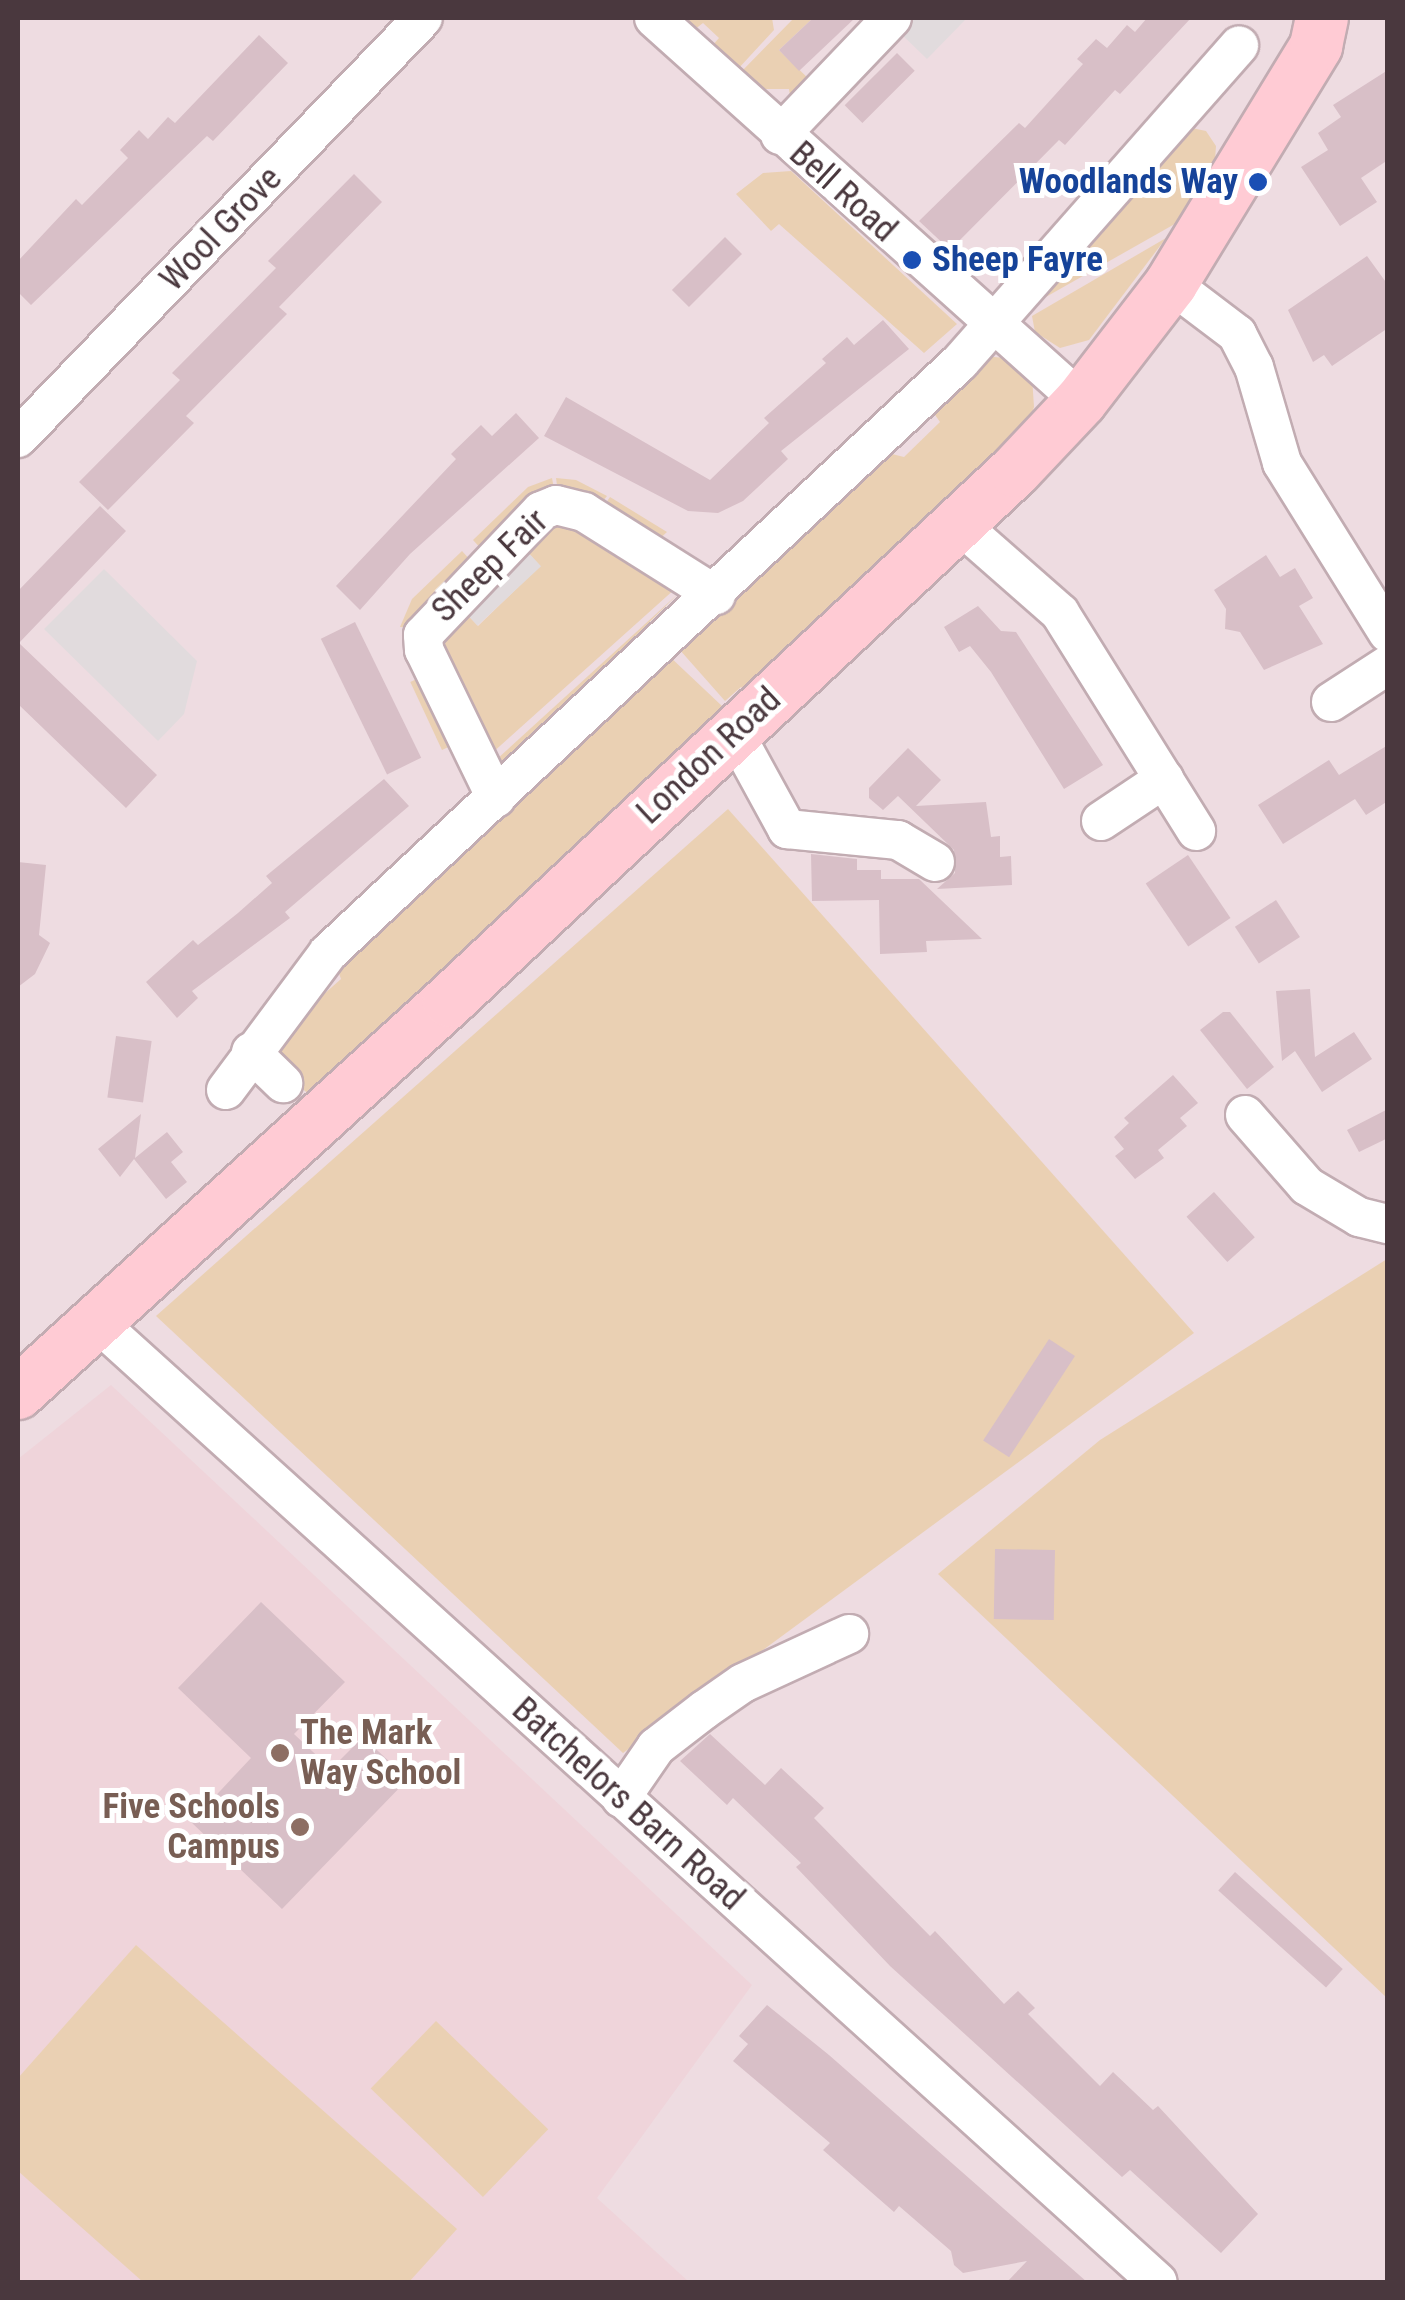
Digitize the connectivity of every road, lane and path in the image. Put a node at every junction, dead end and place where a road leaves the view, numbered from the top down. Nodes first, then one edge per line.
1 (423, 18) edge
2 (654, 18) edge
3 (886, 20) edge
4 (1328, 27) edge
5 (1240, 45) dead end
6 (780, 136) junction
7 (1171, 284) junction
8 (991, 325) junction
9 (1081, 401) junction
10 (18, 438) edge
11 (960, 524) junction
12 (716, 596) junction
13 (1388, 633) edge
14 (1388, 665) edge
15 (1331, 702) dead end
16 (734, 732) junction
17 (1164, 779) junction
18 (496, 798) junction
19 (1101, 821) dead end
20 (1196, 830) dead end
21 (935, 862) dead end
22 (251, 1052) junction
23 (283, 1082) dead end
24 (226, 1090) dead end
25 (1246, 1115) dead end
26 (1388, 1224) edge
27 (98, 1323) junction
28 (18, 1392) edge
29 (848, 1634) dead end
30 (621, 1798) junction
31 (1158, 2282) edge

1 - 10 street, Wool Grove
2 - 6 street, Bell Road
3 - 6 street
4 - 7 street, London Road
5 - 8 street
6 - 8 street, Bell Road
7 - 9 street, London Road
7 - 13 street
8 - 9 street, Bell Road
8 - 12 street
9 - 11 street, London Road
11 - 16 street, London Road
11 - 17 street
12 - 18 street
12 - 18 street, Sheep Fair
14 - 15 street
16 - 21 street
16 - 27 street, London Road
17 - 19 street
17 - 20 street
18 - 22 street
22 - 23 street
22 - 24 street
25 - 26 street
27 - 28 street, London Road
27 - 30 street, Batchelors Barn Road
29 - 30 street
30 - 31 street, Batchelors Barn Road

